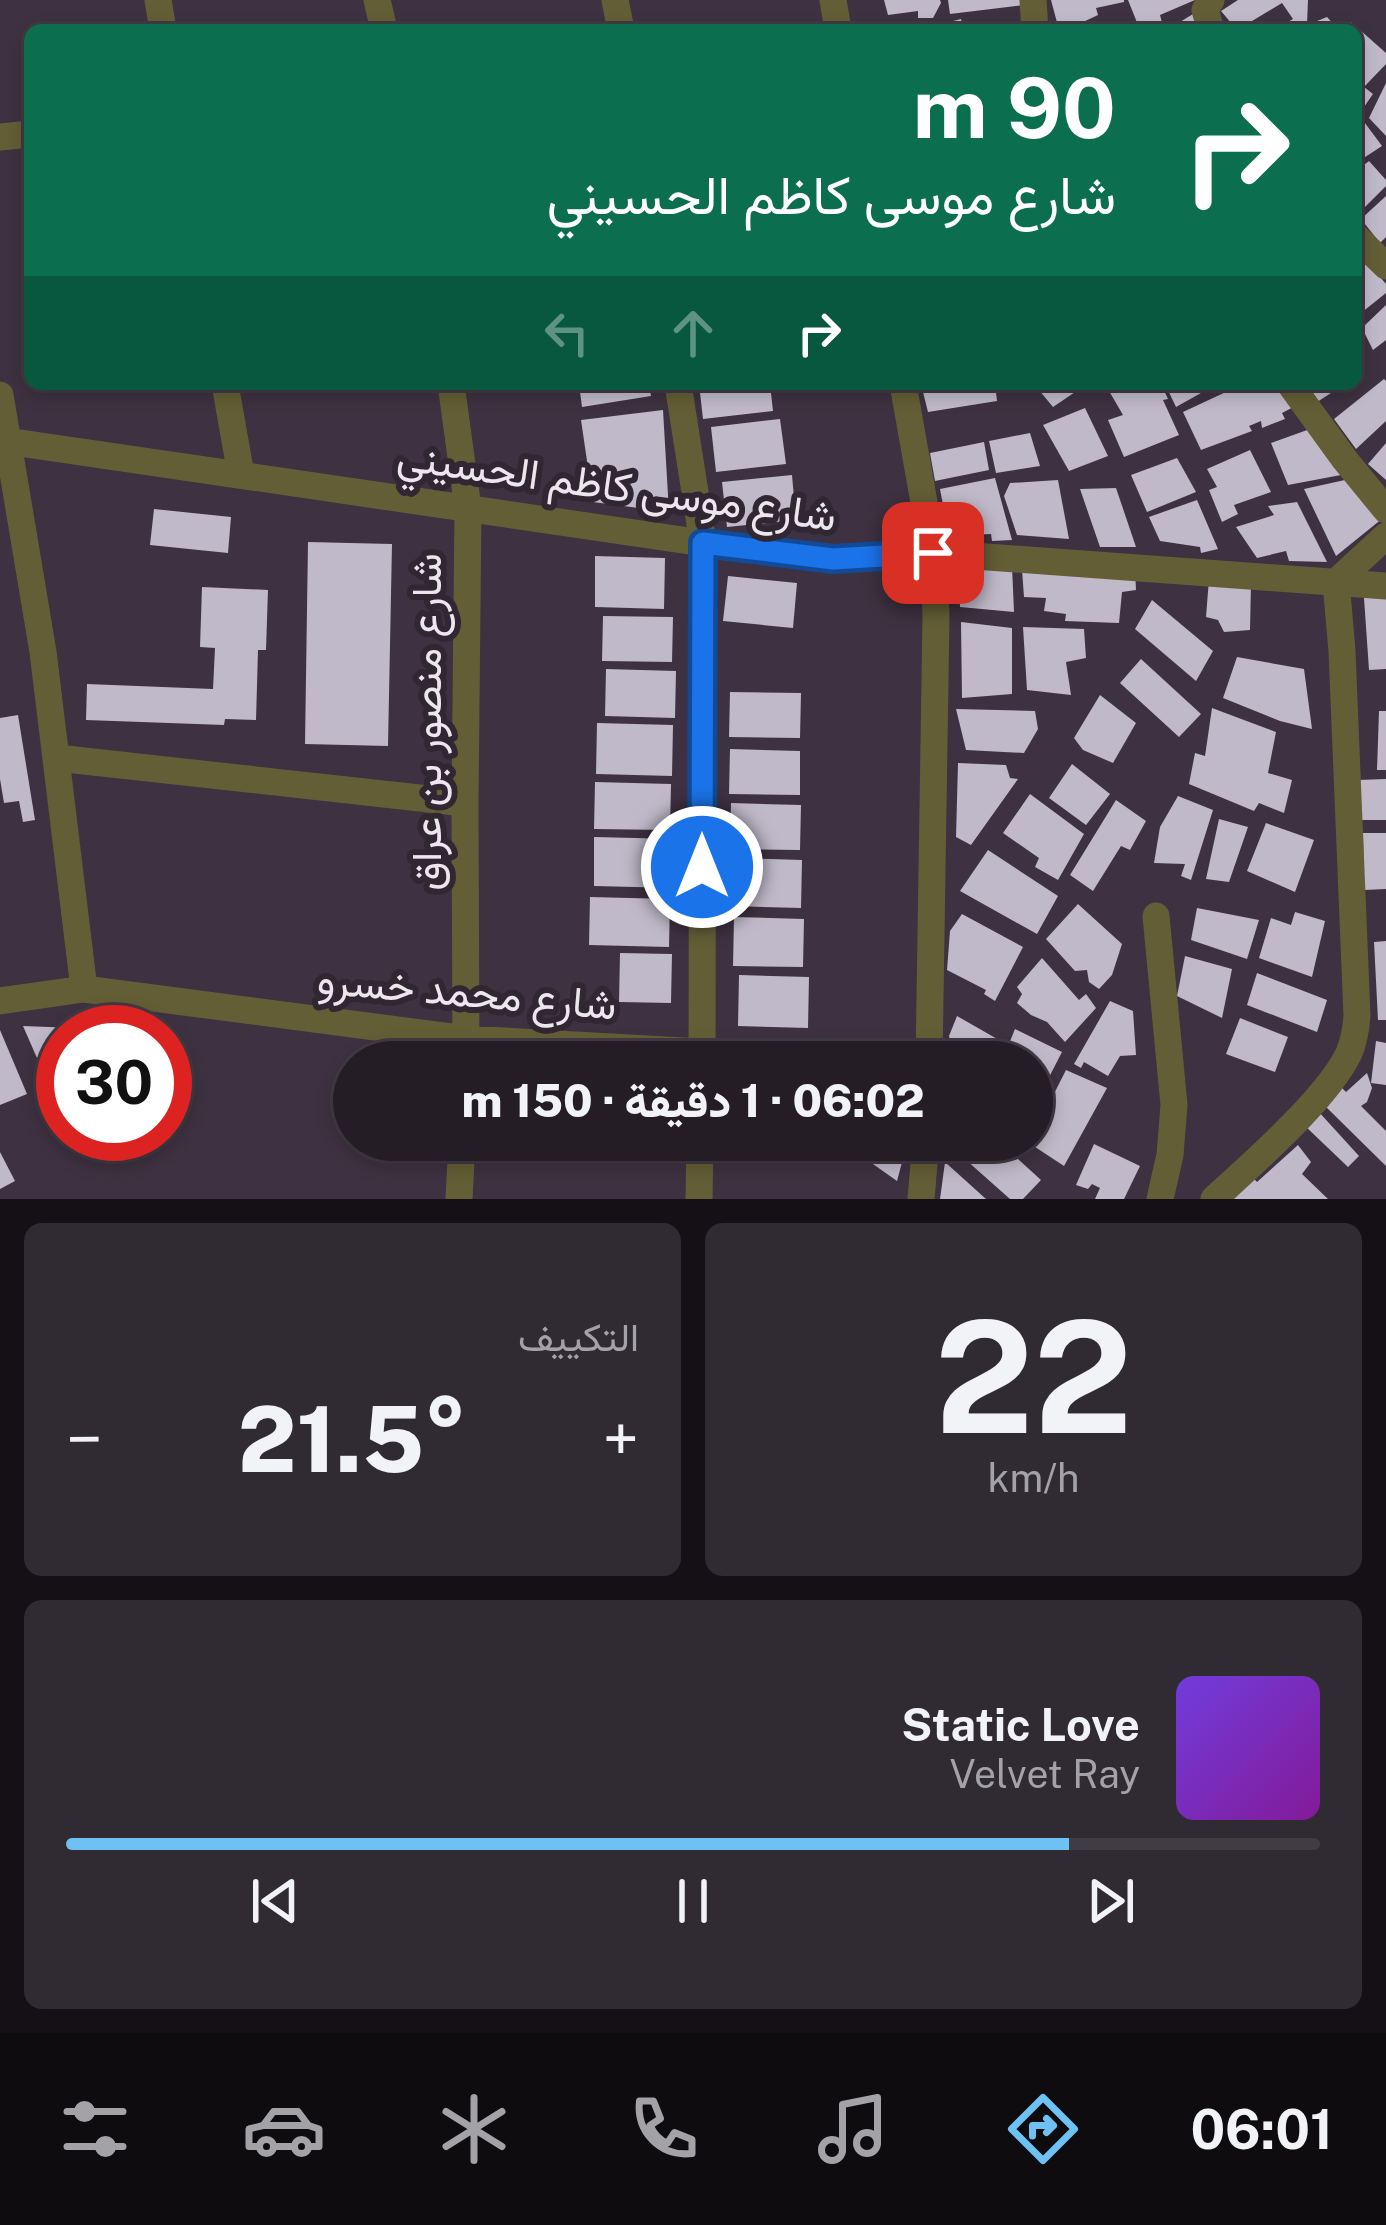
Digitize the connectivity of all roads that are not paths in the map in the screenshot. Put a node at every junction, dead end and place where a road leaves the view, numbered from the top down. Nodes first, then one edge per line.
1 (1362, 243) edge
2 (1386, 266) edge
3 (226, 390) edge
4 (452, 390) edge
5 (679, 390) edge
6 (904, 390) edge
7 (1294, 390) edge
8 (0, 394) edge
9 (4, 441) edge
10 (242, 476) junction
11 (468, 508) junction
12 (1386, 510) edge
13 (1386, 536) edge
14 (703, 543) junction
15 (933, 553) junction
16 (1336, 581) junction
17 (1386, 586) edge
18 (57, 758) junction
19 (465, 803) junction
20 (1156, 916) dead end
21 (84, 989) junction
22 (0, 1001) edge
23 (405, 1041) edge
24 (467, 1041) edge
25 (702, 1041) edge
26 (930, 1041) edge
27 (461, 1161) edge
28 (700, 1161) edge
29 (924, 1161) edge
30 (459, 1199) edge
31 (699, 1199) edge
32 (921, 1199) edge
33 (1160, 1199) edge
34 (1214, 1199) edge

1 - 2 street
3 - 10 street
4 - 11 street, شارع منصور بن عراق
5 - 14 street
6 - 15 street
7 - 12 street
8 - 9 street
9 - 10 street, شارع موسى كاظم الحسيني
9 - 18 street
10 - 11 street, شارع موسى كاظم الحسيني
11 - 14 street, شارع موسى كاظم الحسيني
11 - 19 street, شارع منصور بن عراق
13 - 16 street
14 - 15 street, شارع موسى كاظم الحسيني
14 - 25 street
15 - 16 street, شارع موسى كاظم الحسيني
15 - 26 street
16 - 17 street, شارع موسى كاظم الحسيني
16 - 34 street
18 - 19 street
18 - 21 street
19 - 24 street, شارع منصور بن عراق
20 - 33 street
21 - 22 street, شارع محمد خسرو
21 - 23 street, شارع محمد خسرو
27 - 30 street
28 - 31 street
29 - 32 street

